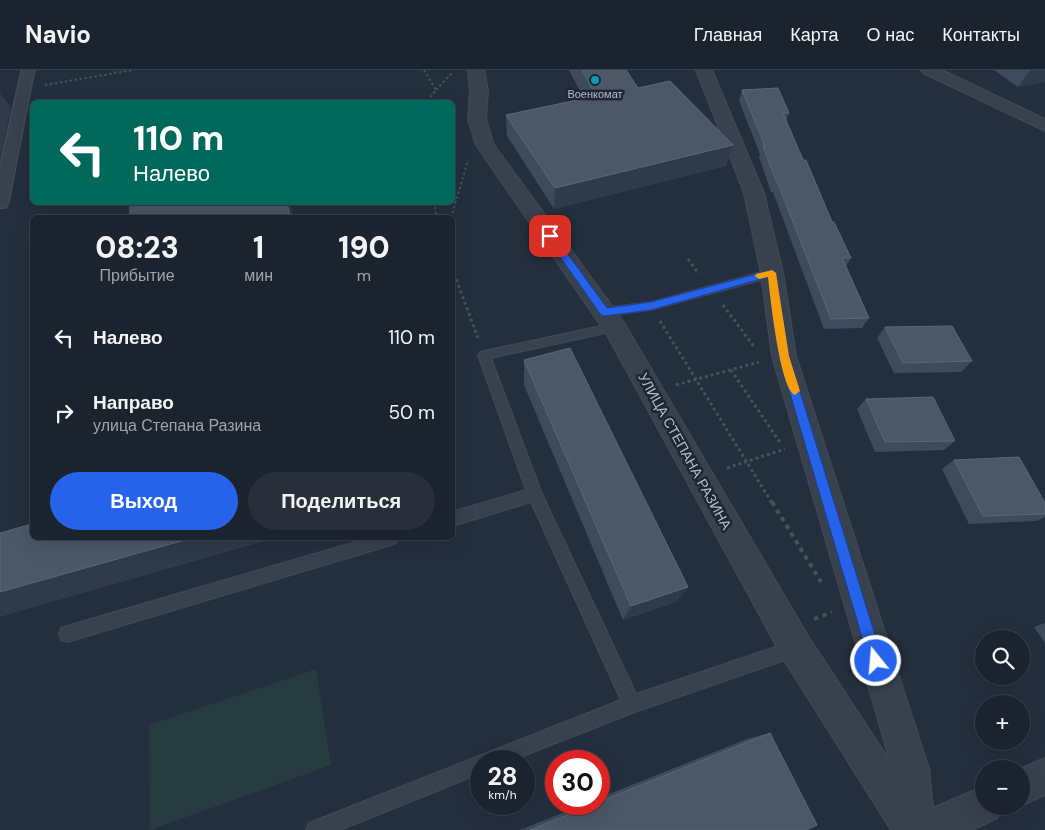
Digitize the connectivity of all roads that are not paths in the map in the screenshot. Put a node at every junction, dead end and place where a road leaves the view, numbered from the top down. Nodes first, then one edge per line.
1 (28, 70) edge
2 (476, 70) edge
3 (704, 70) edge
4 (928, 70) edge
5 (1045, 126) edge
6 (0, 203) edge
7 (772, 273) junction
8 (609, 319) junction
9 (535, 494) junction
10 (455, 518) edge
11 (384, 540) edge
12 (67, 634) dead end
13 (791, 639) junction
14 (632, 704) junction
15 (516, 750) edge
16 (470, 768) edge
17 (1045, 776) edge
18 (1030, 783) edge
19 (975, 809) edge
20 (316, 830) edge
21 (914, 830) edge
22 (929, 830) edge

1 - 6 street
2 - 8 street, УЛИЦА СТЕПАНА РАЗИНА
3 - 7 street, УЛИЦА СТЕПАНА РАЗИНА
4 - 5 street
7 - 8 lane
7 - 21 street, УЛИЦА СТЕПАНА РАЗИНА
8 - 9 lane
8 - 13 street, УЛИЦА СТЕПАНА РАЗИНА
9 - 10 lane
9 - 14 lane
11 - 12 lane
13 - 14 lane
13 - 21 street, УЛИЦА СТЕПАНА РАЗИНА
14 - 15 lane
16 - 20 lane
17 - 18 street
19 - 22 street

